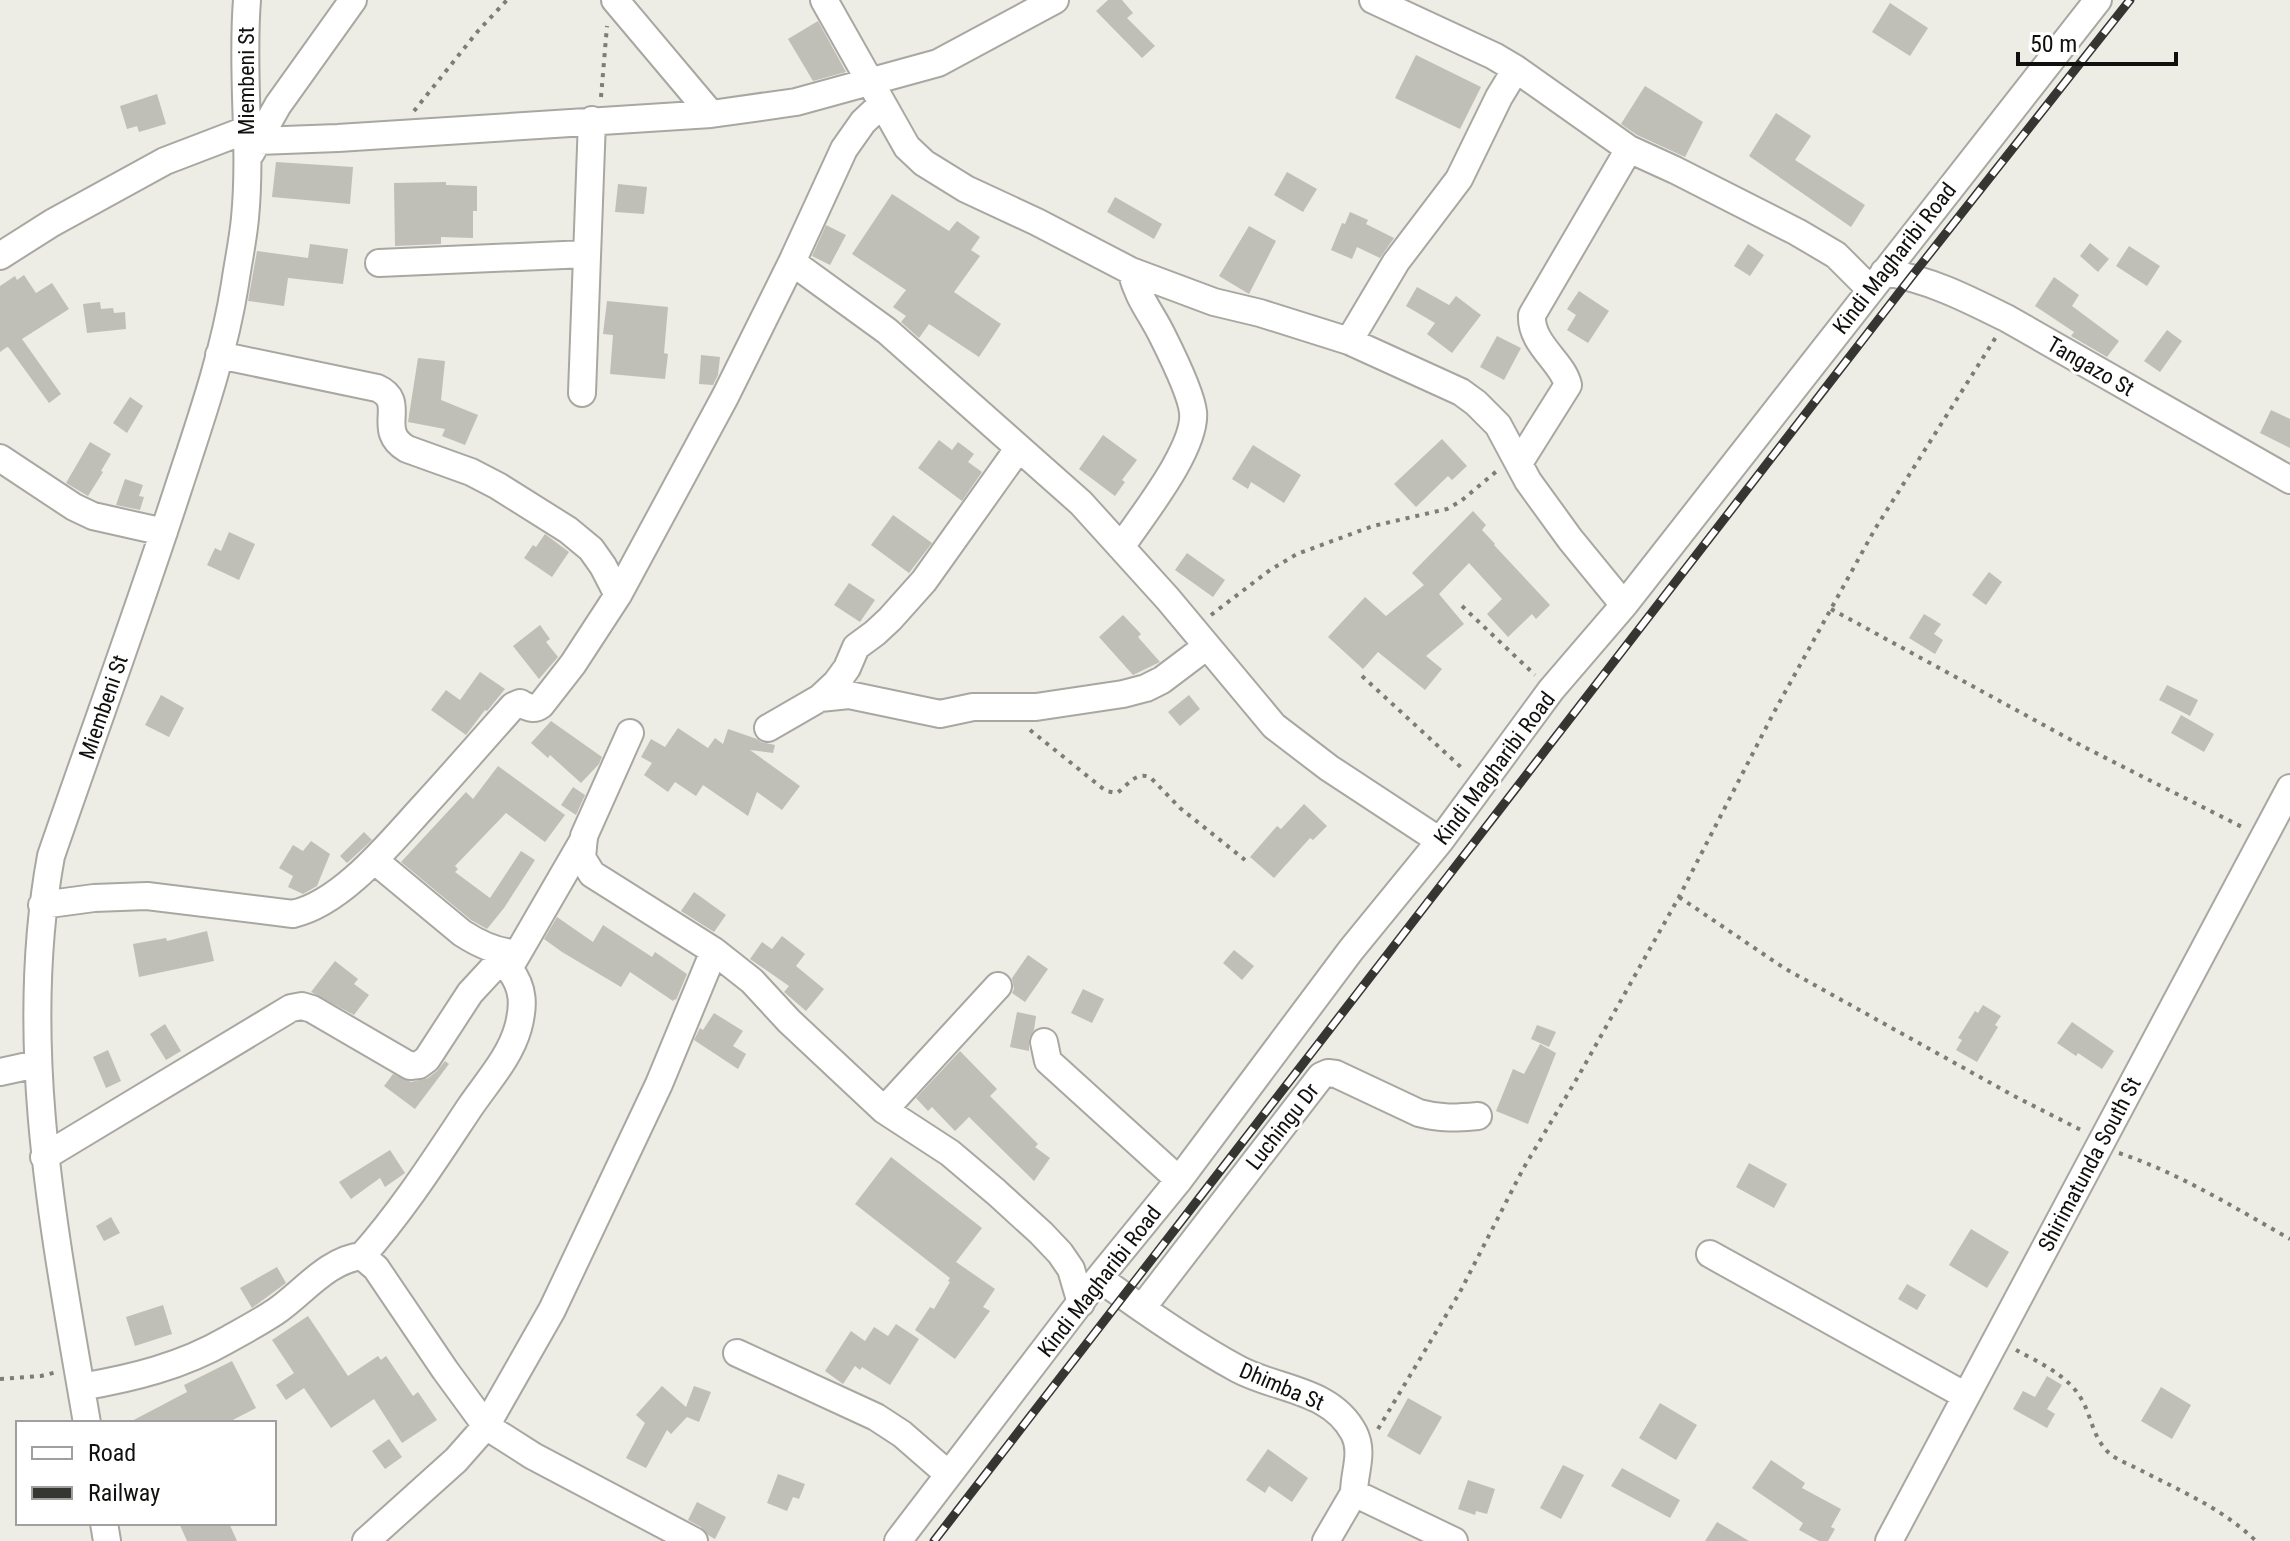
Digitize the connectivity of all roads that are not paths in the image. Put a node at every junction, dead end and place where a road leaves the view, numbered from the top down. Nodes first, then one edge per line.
1 (247, 0) edge
2 (353, 0) edge
3 (824, 0) edge
4 (1055, 0) edge
5 (1373, 0) edge
6 (2098, 0) edge
7 (612, 8) edge
8 (1516, 69) junction
9 (877, 93) junction
10 (711, 114) junction
11 (595, 120) junction
12 (250, 143) junction
13 (1629, 149) junction
14 (586, 254) junction
15 (0, 256) edge
16 (792, 262) junction
17 (379, 263) dead end
18 (1131, 271) junction
19 (1877, 280) junction
20 (1349, 341) junction
21 (219, 355) junction
22 (582, 393) dead end
23 (1018, 449) junction
24 (0, 458) edge
25 (1517, 459) junction
26 (2290, 480) edge
27 (164, 532) junction
28 (1121, 547) junction
29 (618, 595) junction
30 (1624, 605) junction
31 (1200, 638) junction
32 (820, 698) junction
33 (768, 728) dead end
34 (630, 733) dead end
35 (2290, 788) edge
36 (584, 839) junction
37 (1440, 841) junction
38 (374, 860) junction
39 (42, 905) junction
40 (714, 951) junction
41 (512, 953) junction
42 (998, 986) dead end
43 (1044, 1042) dead end
44 (37, 1064) junction
45 (0, 1072) edge
46 (884, 1110) junction
47 (1478, 1116) dead end
48 (44, 1157) junction
49 (1179, 1180) junction
50 (1710, 1254) dead end
51 (362, 1256) junction
52 (1099, 1278) junction
53 (1081, 1303) junction
54 (1142, 1308) junction
55 (737, 1353) dead end
56 (80, 1377) junction
57 (1966, 1396) junction
58 (87, 1421) edge
59 (486, 1426) junction
60 (948, 1474) junction
61 (1354, 1493) junction
62 (366, 1541) edge
63 (694, 1541) edge
64 (898, 1541) edge
65 (1326, 1541) edge
66 (1454, 1541) edge
67 (1889, 1541) edge

1 - 12 street, Miembeni St
2 - 12 street
3 - 9 street
4 - 9 street
5 - 8 street
6 - 19 street, Kindi Magharibi Road
7 - 10 street
8 - 13 street
8 - 20 street
9 - 10 street
9 - 16 street
9 - 18 street
10 - 11 street
11 - 12 street
11 - 14 street
12 - 15 street
12 - 21 street, Miembeni St
13 - 19 street
13 - 25 street
14 - 17 street
14 - 22 street
16 - 23 street
16 - 29 street
18 - 20 street
18 - 28 street
19 - 26 street, Tangazo St
19 - 30 street, Kindi Magharibi Road
20 - 25 street
21 - 27 street, Miembeni St
21 - 29 street
23 - 28 street
23 - 32 street
24 - 27 street
25 - 30 street
27 - 39 street, Miembeni St
28 - 31 street
29 - 38 street
30 - 37 street, Kindi Magharibi Road
31 - 32 street
31 - 37 street
32 - 33 street
34 - 36 street
35 - 57 street, Shirimatunda South St
36 - 40 street
36 - 41 street
37 - 49 street, Kindi Magharibi Road
38 - 39 street
38 - 41 street
39 - 44 street, Miembeni St
40 - 46 street
40 - 59 street
41 - 48 street
41 - 51 street
42 - 46 street
43 - 49 street
44 - 45 street
44 - 48 street, Miembeni St
46 - 53 street
47 - 54 street, Luchingu Dr
48 - 56 street, Miembeni St
49 - 52 street, Kindi Magharibi Road
50 - 57 street
51 - 56 street
51 - 59 street
52 - 53 street, Kindi Magharibi Road
52 - 54 street, Dhimba St
53 - 60 street, Kindi Magharibi Road
54 - 61 street, Dhimba St
55 - 60 street
56 - 58 street, Miembeni St
57 - 67 street, Shirimatunda South St
59 - 62 street
59 - 63 street
60 - 64 street, Kindi Magharibi Road
61 - 65 street
61 - 66 street

